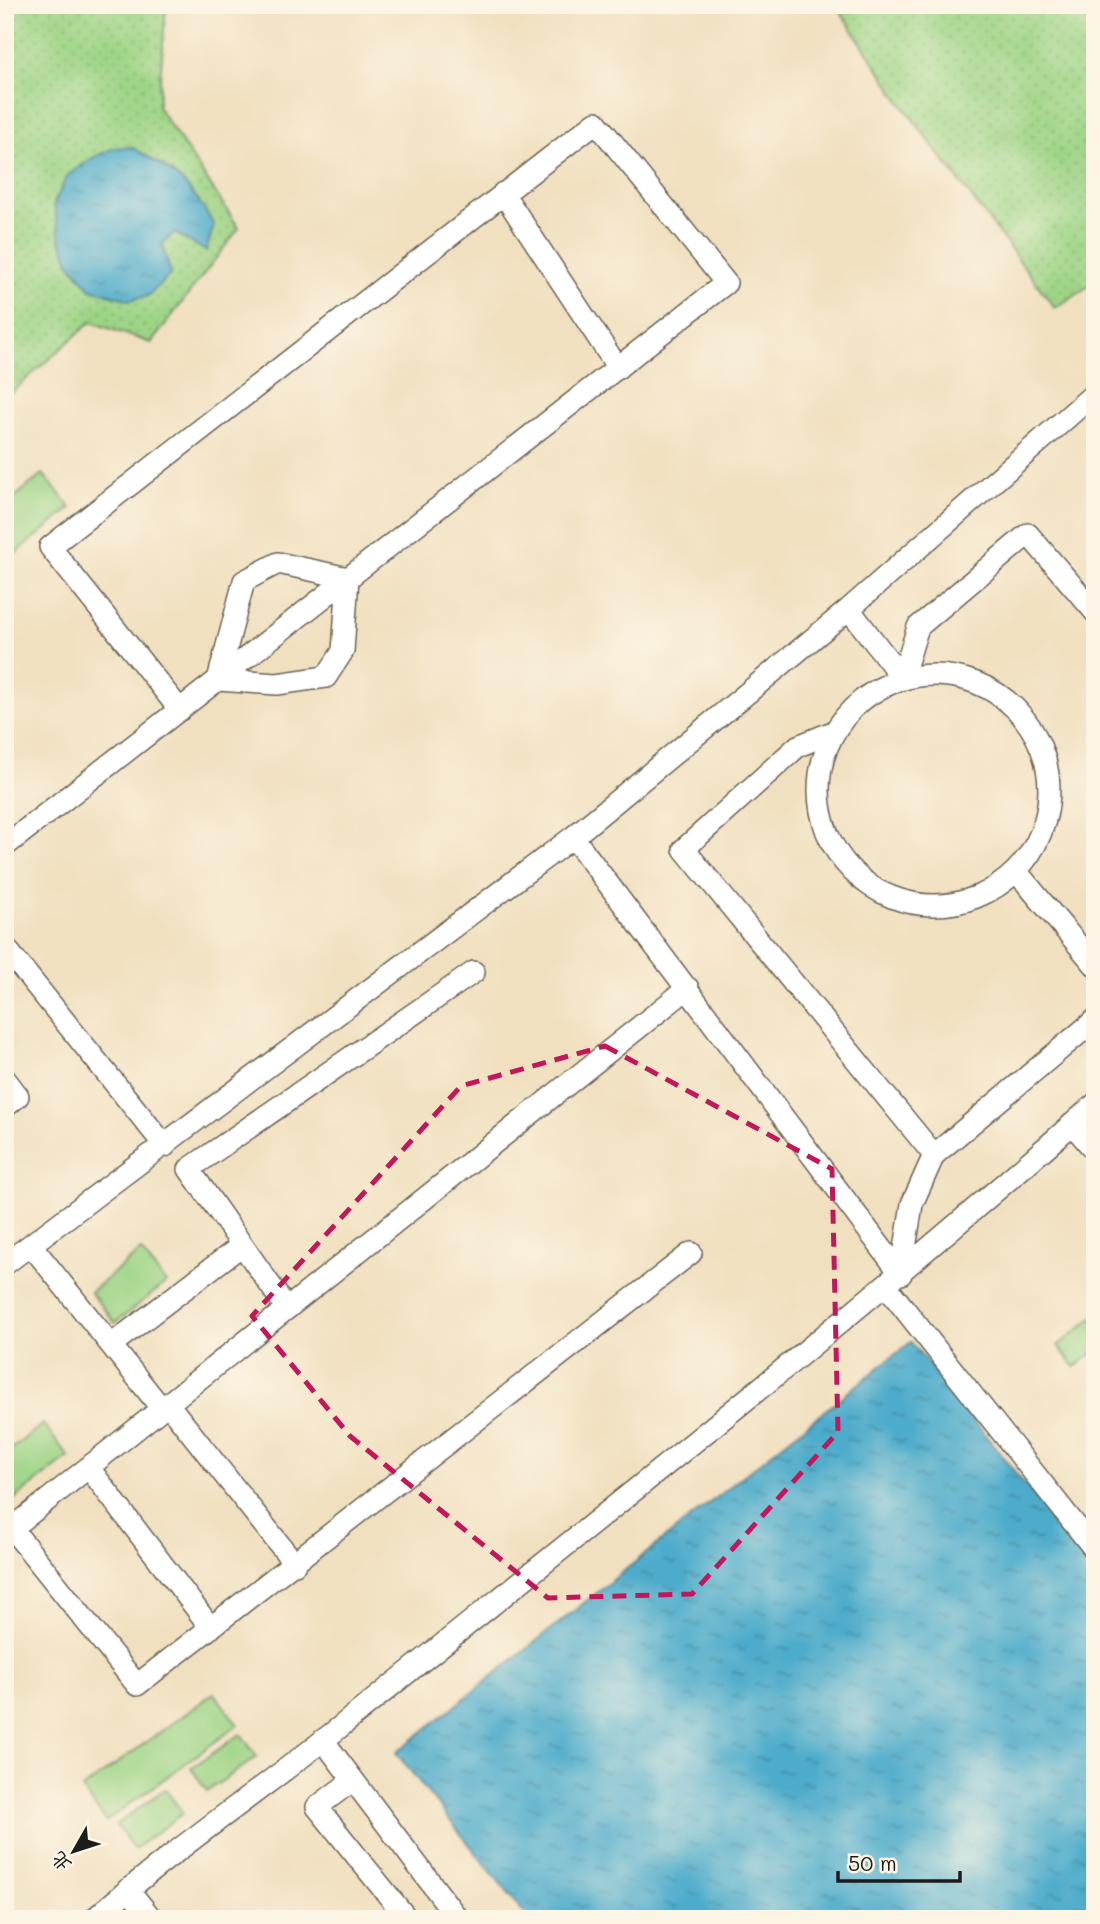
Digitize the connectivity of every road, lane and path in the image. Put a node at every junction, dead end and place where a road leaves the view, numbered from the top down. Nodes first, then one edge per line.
1 (503, 193) junction
2 (618, 368) junction
3 (1095, 393) edge
4 (348, 578) junction
5 (849, 609) junction
6 (1095, 612) edge
7 (902, 678) junction
8 (218, 680) junction
9 (180, 710) junction
10 (833, 732) junction
11 (573, 837) junction
12 (5, 846) edge
13 (1016, 872) junction
14 (5, 947) edge
15 (1095, 965) edge
16 (474, 972) dead end
17 (688, 988) junction
18 (1095, 1020) edge
19 (5, 1079) edge
20 (1095, 1104) edge
21 (5, 1107) edge
22 (1072, 1124) junction
23 (165, 1146) junction
24 (1095, 1151) edge
25 (934, 1154) junction
26 (31, 1245) junction
27 (242, 1245) junction
28 (691, 1253) dead end
29 (5, 1264) edge
30 (894, 1280) junction
31 (287, 1309) junction
32 (111, 1345) junction
33 (165, 1406) junction
34 (89, 1468) junction
35 (8, 1528) edge
36 (1095, 1550) edge
37 (295, 1564) junction
38 (211, 1628) junction
39 (323, 1740) junction
40 (353, 1780) junction
41 (128, 1889) junction
42 (94, 1919) edge
43 (152, 1919) edge
44 (402, 1919) edge
45 (458, 1919) edge

1 - 2 street
1 - 2 street
1 - 9 street
2 - 4 street
3 - 5 street
4 - 8 street
4 - 8 street
4 - 8 street
5 - 7 street
5 - 11 street
6 - 7 street
7 - 10 street
7 - 13 street
8 - 9 street
9 - 12 street
10 - 13 street
10 - 25 street
11 - 17 street
11 - 23 street
13 - 15 street
14 - 23 street
16 - 27 street
17 - 30 street
17 - 31 street
18 - 25 street
19 - 21 street
20 - 22 street
22 - 24 street
22 - 30 street
23 - 26 street
25 - 30 street
26 - 29 street
26 - 32 street
27 - 31 street
27 - 32 street
28 - 37 street
30 - 36 street
30 - 39 street
31 - 33 street
32 - 33 street
33 - 34 street
33 - 37 street
34 - 35 street
34 - 38 street
35 - 38 street
37 - 38 street
39 - 40 street
39 - 41 street
40 - 44 street
40 - 45 street
41 - 42 street
41 - 43 street

